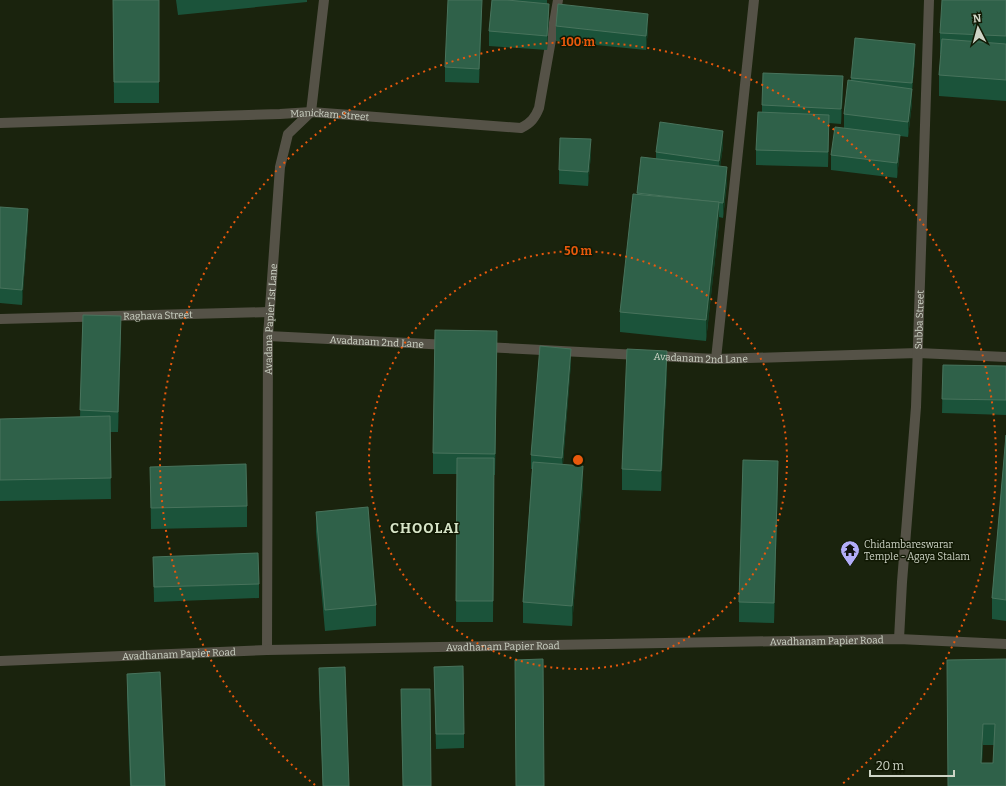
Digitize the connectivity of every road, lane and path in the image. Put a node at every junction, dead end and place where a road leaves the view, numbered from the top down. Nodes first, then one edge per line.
1 (324, 0) edge
2 (558, 0) edge
3 (754, 0) edge
4 (929, 0) edge
5 (311, 112) junction
6 (0, 123) edge
7 (269, 312) junction
8 (0, 319) edge
9 (268, 336) junction
10 (456, 346) edge
11 (472, 346) edge
12 (918, 353) junction
13 (1006, 357) edge
14 (716, 359) junction
15 (899, 639) junction
16 (1006, 644) edge
17 (266, 650) junction
18 (0, 661) edge

1 - 5 street
2 - 5 street, Manickam Street
3 - 14 street
4 - 12 street, Subba Street
5 - 6 street, Manickam Street
5 - 7 street, Avadana Papier 1st Lane
7 - 8 street, Raghava Street
7 - 9 street, Avadana Papier 1st Lane
9 - 10 street, Avadanam 2nd Lane
9 - 17 street, Avadana Papier 1st Lane
11 - 14 street, Avadanam 2nd Lane
12 - 13 street, Avadanam 2nd Lane
12 - 14 street, Avadanam 2nd Lane
12 - 15 street, Subba Street
15 - 16 street, Avadhanam Papier Road
15 - 17 street, Avadhanam Papier Road
17 - 18 street, Avadhanam Papier Road

